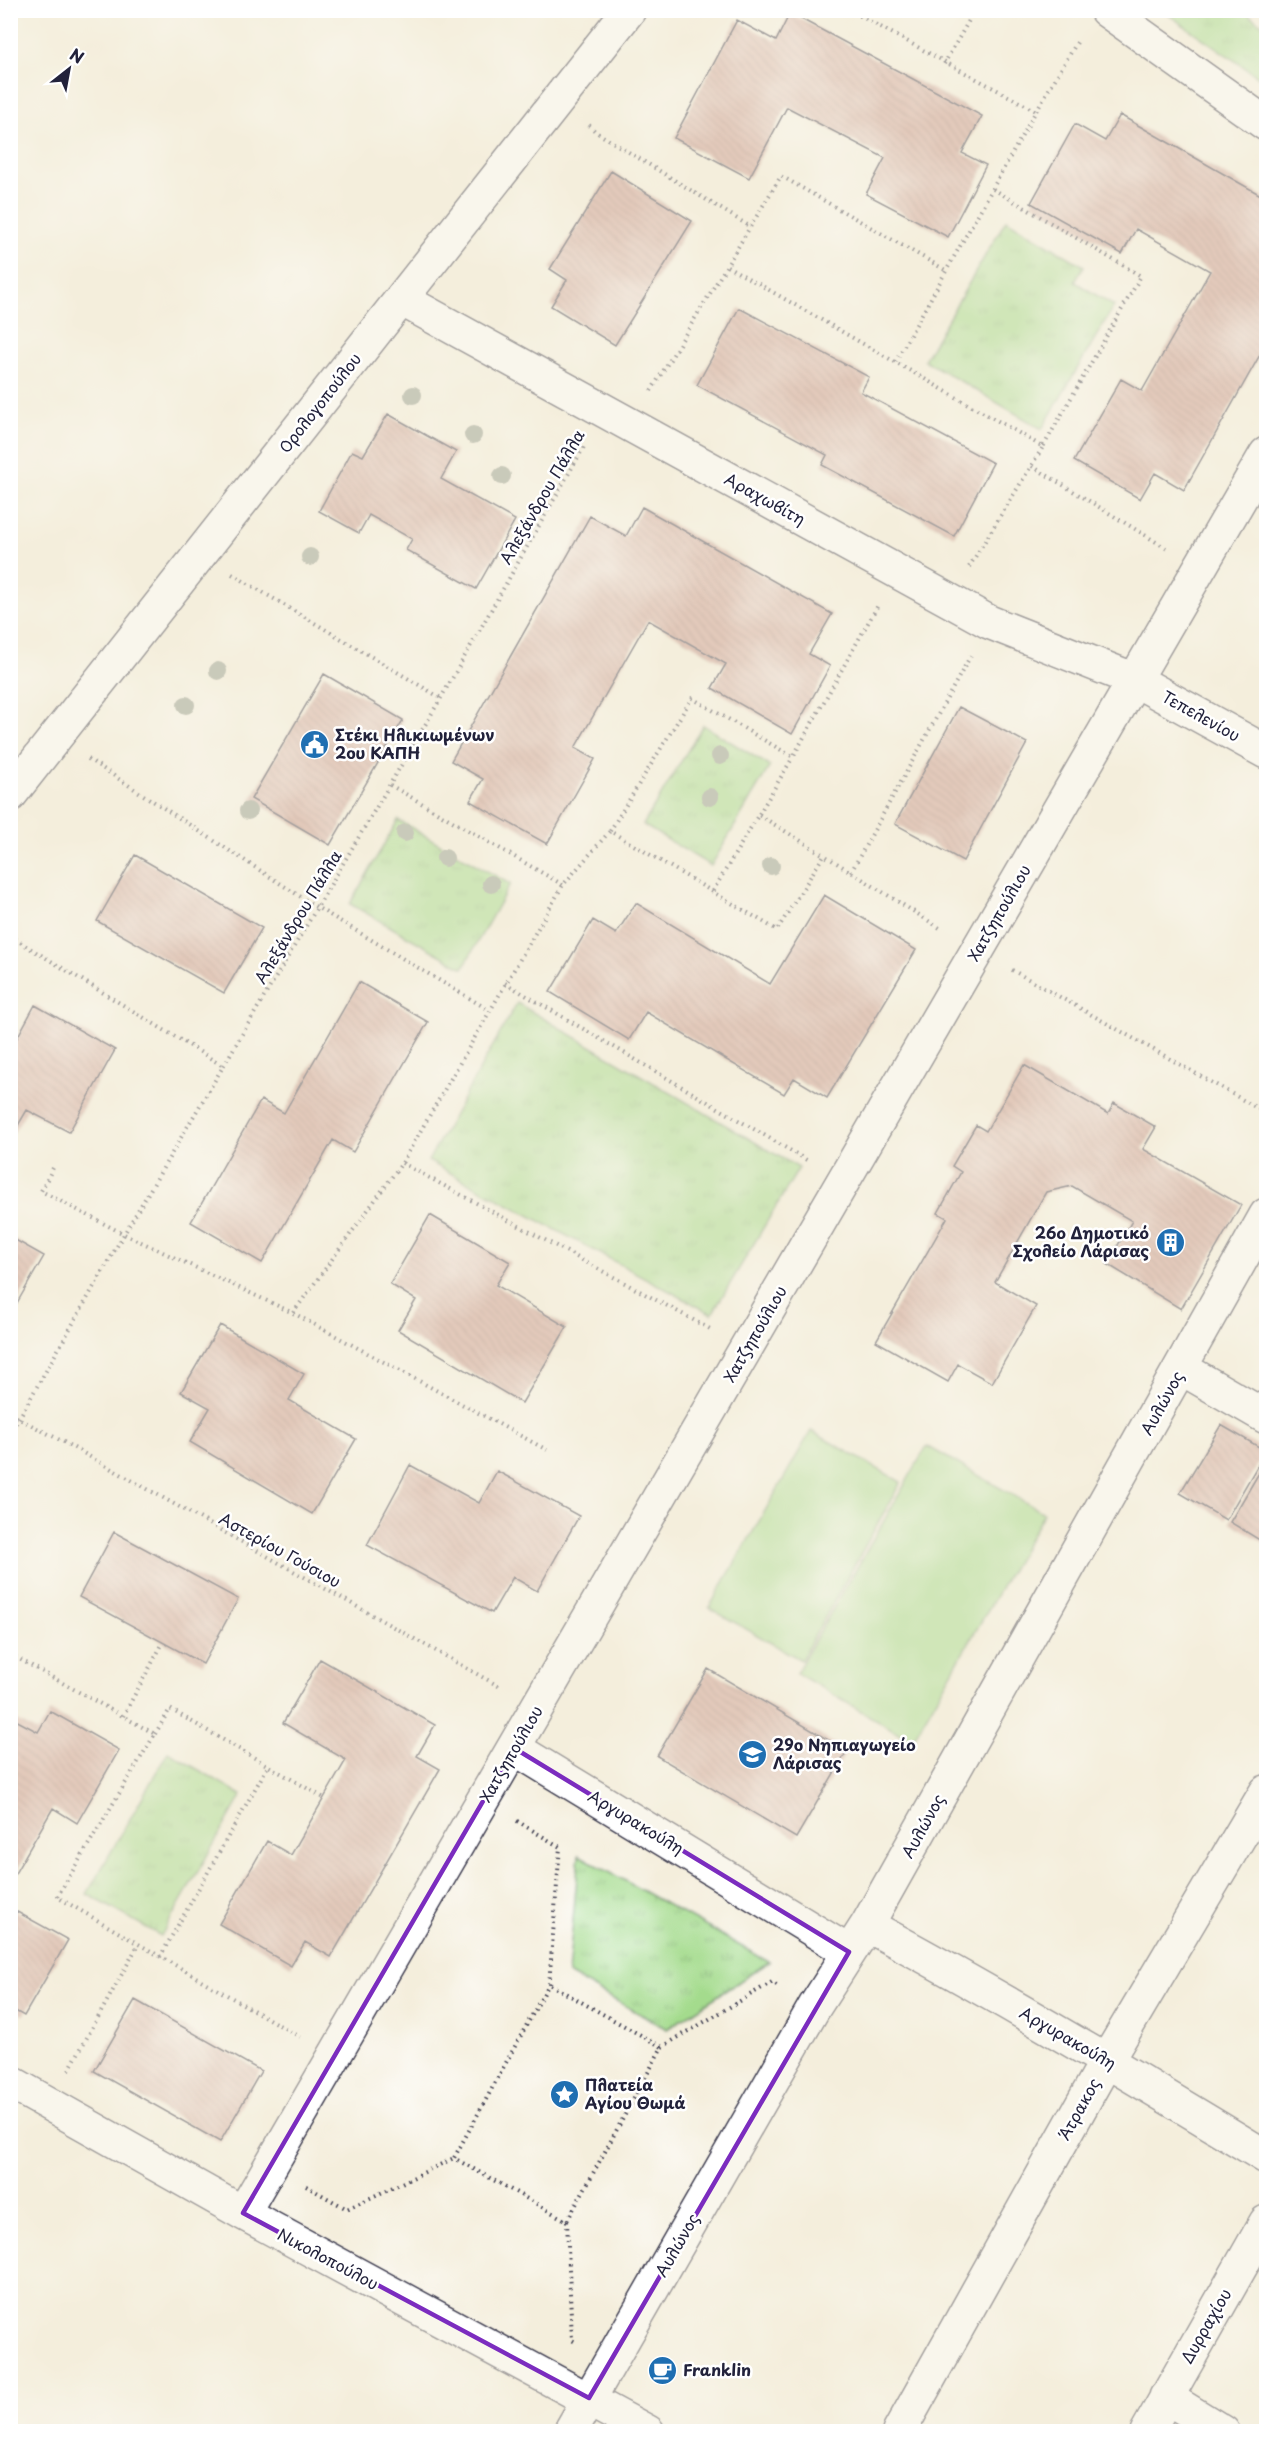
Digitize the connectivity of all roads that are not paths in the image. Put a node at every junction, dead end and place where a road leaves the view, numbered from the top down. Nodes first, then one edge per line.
1 (629, 10) edge
2 (1095, 21) edge
3 (1266, 124) edge
4 (403, 300) junction
5 (1266, 454) edge
6 (1135, 680) junction
7 (1266, 752) edge
8 (22, 763) edge
9 (10, 795) edge
10 (1266, 1215) edge
11 (1181, 1368) junction
12 (1266, 1417) edge
13 (514, 1748) junction
14 (1266, 1792) edge
15 (867, 1926) junction
16 (849, 1952) junction
17 (1107, 2060) junction
18 (10, 2082) edge
19 (1266, 2157) edge
20 (243, 2213) junction
21 (1266, 2222) edge
22 (1166, 2397) junction
23 (589, 2398) junction
24 (570, 2432) edge
25 (648, 2432) edge
26 (899, 2432) edge
27 (1147, 2432) edge
28 (1223, 2432) edge

1 - 4 street, Ορολογοπούλου
2 - 3 street
4 - 6 street, Αραχωβίτη
4 - 8 street, Ορολογοπούλου
5 - 6 street, Χατζηπούλιου
6 - 7 street, Τεπελενίου
6 - 13 street, Χατζηπούλιου
8 - 9 street, Ορολογοπούλου
10 - 11 street, Αυλώνος
11 - 12 street
11 - 15 street, Αυλώνος
13 - 16 street, Αργυρακούλη
13 - 20 street, Χατζηπούλιου
14 - 17 street, Άτρακος
15 - 16 street, Αυλώνος
15 - 17 street, Αργυρακούλη
16 - 23 street, Αυλώνος
17 - 19 street, Αργυρακούλη
17 - 26 street, Άτρακος
18 - 20 street, Νικολοπούλου
20 - 23 street, Νικολοπούλου
21 - 22 street, Δυρραχίου
22 - 27 street, Δυρραχίου
22 - 28 street
23 - 24 street, Αυλώνος
23 - 25 street, Νικολοπούλου

